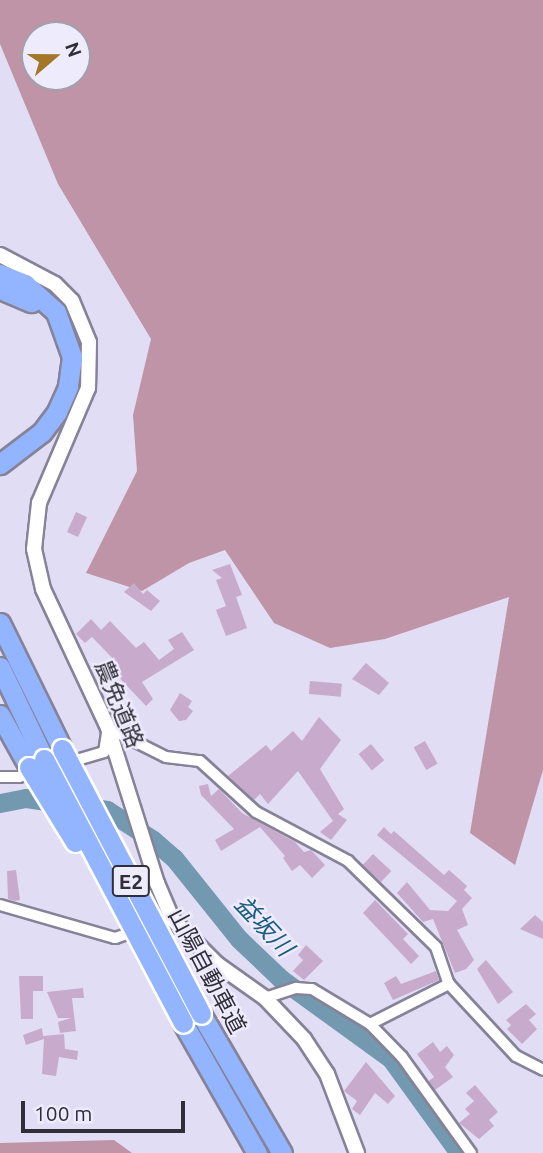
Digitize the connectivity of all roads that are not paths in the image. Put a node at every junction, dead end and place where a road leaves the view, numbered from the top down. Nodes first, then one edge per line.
1 (0, 255) edge
2 (0, 274) edge
3 (0, 289) edge
4 (0, 451) edge
5 (0, 464) edge
6 (0, 623) edge
7 (0, 667) edge
8 (0, 715) edge
9 (108, 728) junction
10 (37, 763) junction
11 (0, 777) edge
12 (0, 905) edge
13 (172, 919) junction
14 (449, 984) junction
15 (272, 995) junction
16 (192, 1018) junction
17 (370, 1024) junction
18 (543, 1070) edge
19 (257, 1153) edge
20 (282, 1153) edge
21 (356, 1153) edge
22 (471, 1153) edge

1 - 9 street, 農免道路
2 - 5 highway
3 - 4 highway
6 - 16 highway, 山陽自動車道 / E2, bridge
7 - 10 highway
8 - 10 highway
9 - 11 street
9 - 13 street, 農免道路
9 - 14 street
10 - 16 highway, bridge
12 - 13 street
13 - 15 street, 農免道路
14 - 17 street
14 - 18 street
15 - 17 street
15 - 21 street, 農免道路
16 - 19 highway, 山陽自動車道 / E2
16 - 20 highway, 山陽自動車道 / E2
17 - 22 street

